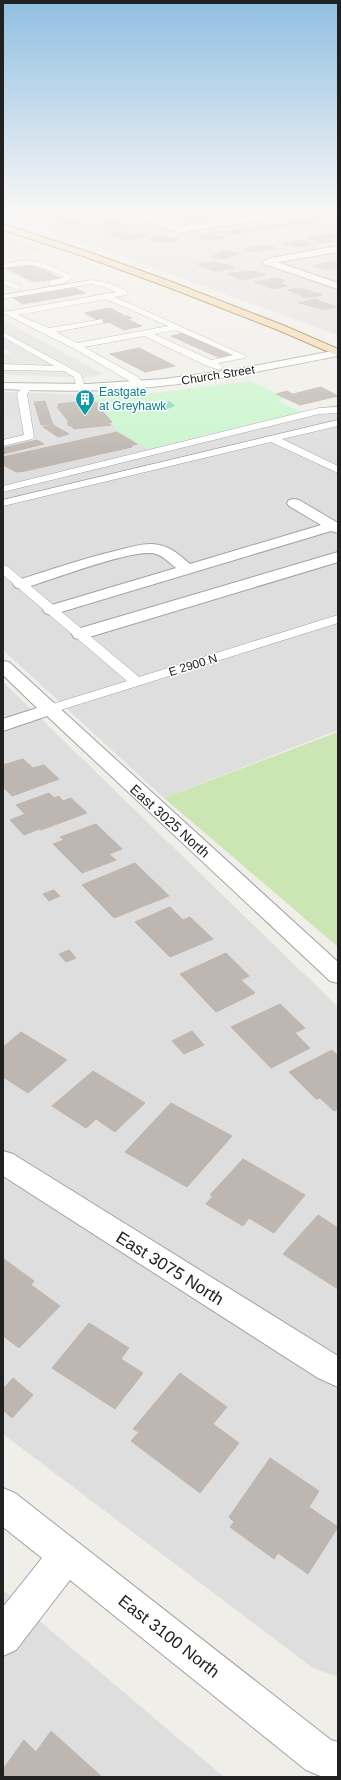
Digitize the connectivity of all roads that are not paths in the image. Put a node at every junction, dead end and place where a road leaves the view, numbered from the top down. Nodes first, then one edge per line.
1 (14, 295) edge
2 (116, 295) edge
3 (199, 295) edge
4 (3, 297) edge
5 (109, 297) junction
6 (18, 301) dead end
7 (3, 305) edge
8 (6, 313) edge
9 (147, 313) junction
10 (129, 316) dead end
11 (100, 322) dead end
12 (177, 327) junction
13 (48, 331) junction
14 (145, 333) junction
15 (3, 334) edge
16 (217, 345) junction
17 (76, 346) junction
18 (184, 351) junction
19 (337, 353) edge
20 (208, 363) junction
21 (3, 367) edge
22 (66, 369) junction
23 (257, 369) junction
24 (141, 385) junction
25 (3, 386) edge
26 (26, 387) junction
27 (80, 388) junction
28 (338, 410) edge
29 (338, 423) edge
30 (273, 439) junction
31 (3, 443) edge
32 (338, 470) edge
33 (3, 489) edge
34 (3, 503) edge
35 (294, 503) dead end
36 (335, 527) edge
37 (338, 557) edge
38 (3, 569) edge
39 (188, 569) junction
40 (21, 584) junction
41 (51, 610) junction
42 (338, 619) edge
43 (80, 634) junction
44 (3, 666) edge
45 (137, 682) junction
46 (48, 710) junction
47 (3, 725) edge
48 (338, 975) edge
49 (3, 1162) edge
50 (338, 1372) edge
51 (3, 1505) edge
52 (67, 1555) junction
53 (3, 1637) edge
54 (338, 1762) edge

1 - 4 lane
2 - 5 lane
3 - 19 main road
5 - 8 lane
5 - 9 lane
6 - 7 lane
8 - 13 lane
9 - 10 lane
9 - 12 lane
11 - 13 lane
12 - 14 lane
12 - 16 lane
13 - 17 lane
14 - 17 lane
14 - 18 lane
15 - 22 lane
16 - 18 lane
16 - 20 lane
17 - 24 lane
18 - 20 lane
19 - 23 street, Church Street
20 - 23 lane
21 - 22 lane
22 - 27 lane
23 - 24 street, Church Street
24 - 27 street, Church Street
25 - 26 street, Church Street
26 - 27 street, Church Street
26 - 31 lane
28 - 33 lane
29 - 30 lane
30 - 32 lane
30 - 34 lane
35 - 36 street
36 - 39 street
37 - 43 street
38 - 40 lane
39 - 40 street
39 - 41 street
40 - 41 lane
41 - 43 lane
42 - 45 lane, E 2900 N
43 - 45 lane
44 - 46 street, East 3025 North
45 - 46 lane, E 2900 N
46 - 47 street
46 - 48 street, East 3025 North
49 - 50 street, East 3075 North
51 - 52 street, East 3100 North
52 - 53 street
52 - 54 street, East 3100 North

